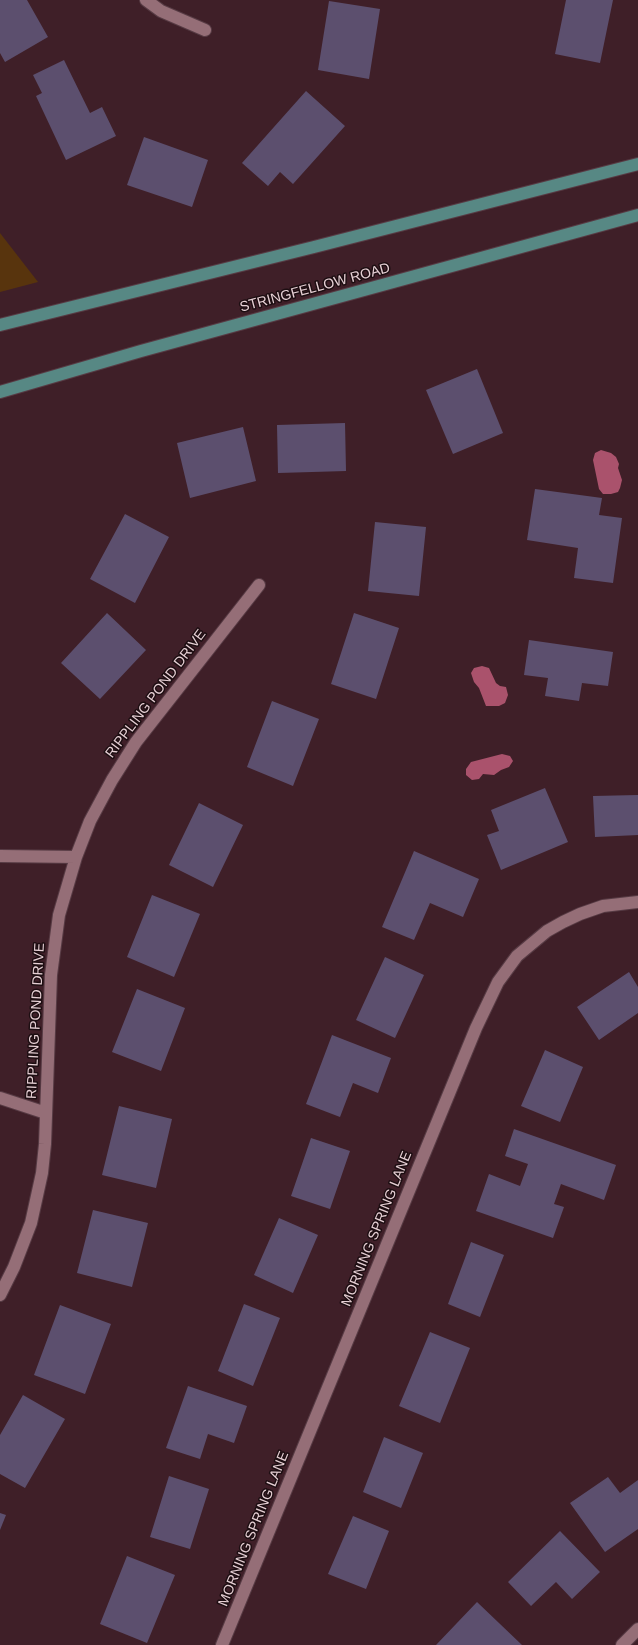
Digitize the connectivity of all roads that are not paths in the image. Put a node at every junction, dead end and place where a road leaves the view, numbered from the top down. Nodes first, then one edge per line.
1 (146, 0) edge
2 (205, 30) dead end
3 (638, 164) edge
4 (638, 216) edge
5 (0, 325) edge
6 (0, 392) edge
7 (259, 585) dead end
8 (0, 856) edge
9 (76, 857) junction
10 (638, 902) edge
11 (0, 1098) edge
12 (46, 1113) junction
13 (0, 1295) edge
14 (638, 1629) edge
15 (222, 1645) edge
16 (622, 1645) edge

1 - 2 street
3 - 5 main road
4 - 6 main road, STRINGFELLOW ROAD
7 - 9 street, RIPPLING POND DRIVE
8 - 9 street
9 - 12 street, RIPPLING POND DRIVE
10 - 15 street, MORNING SPRING LANE
11 - 12 street
12 - 13 street, RIPPLING POND DRIVE
14 - 16 street

